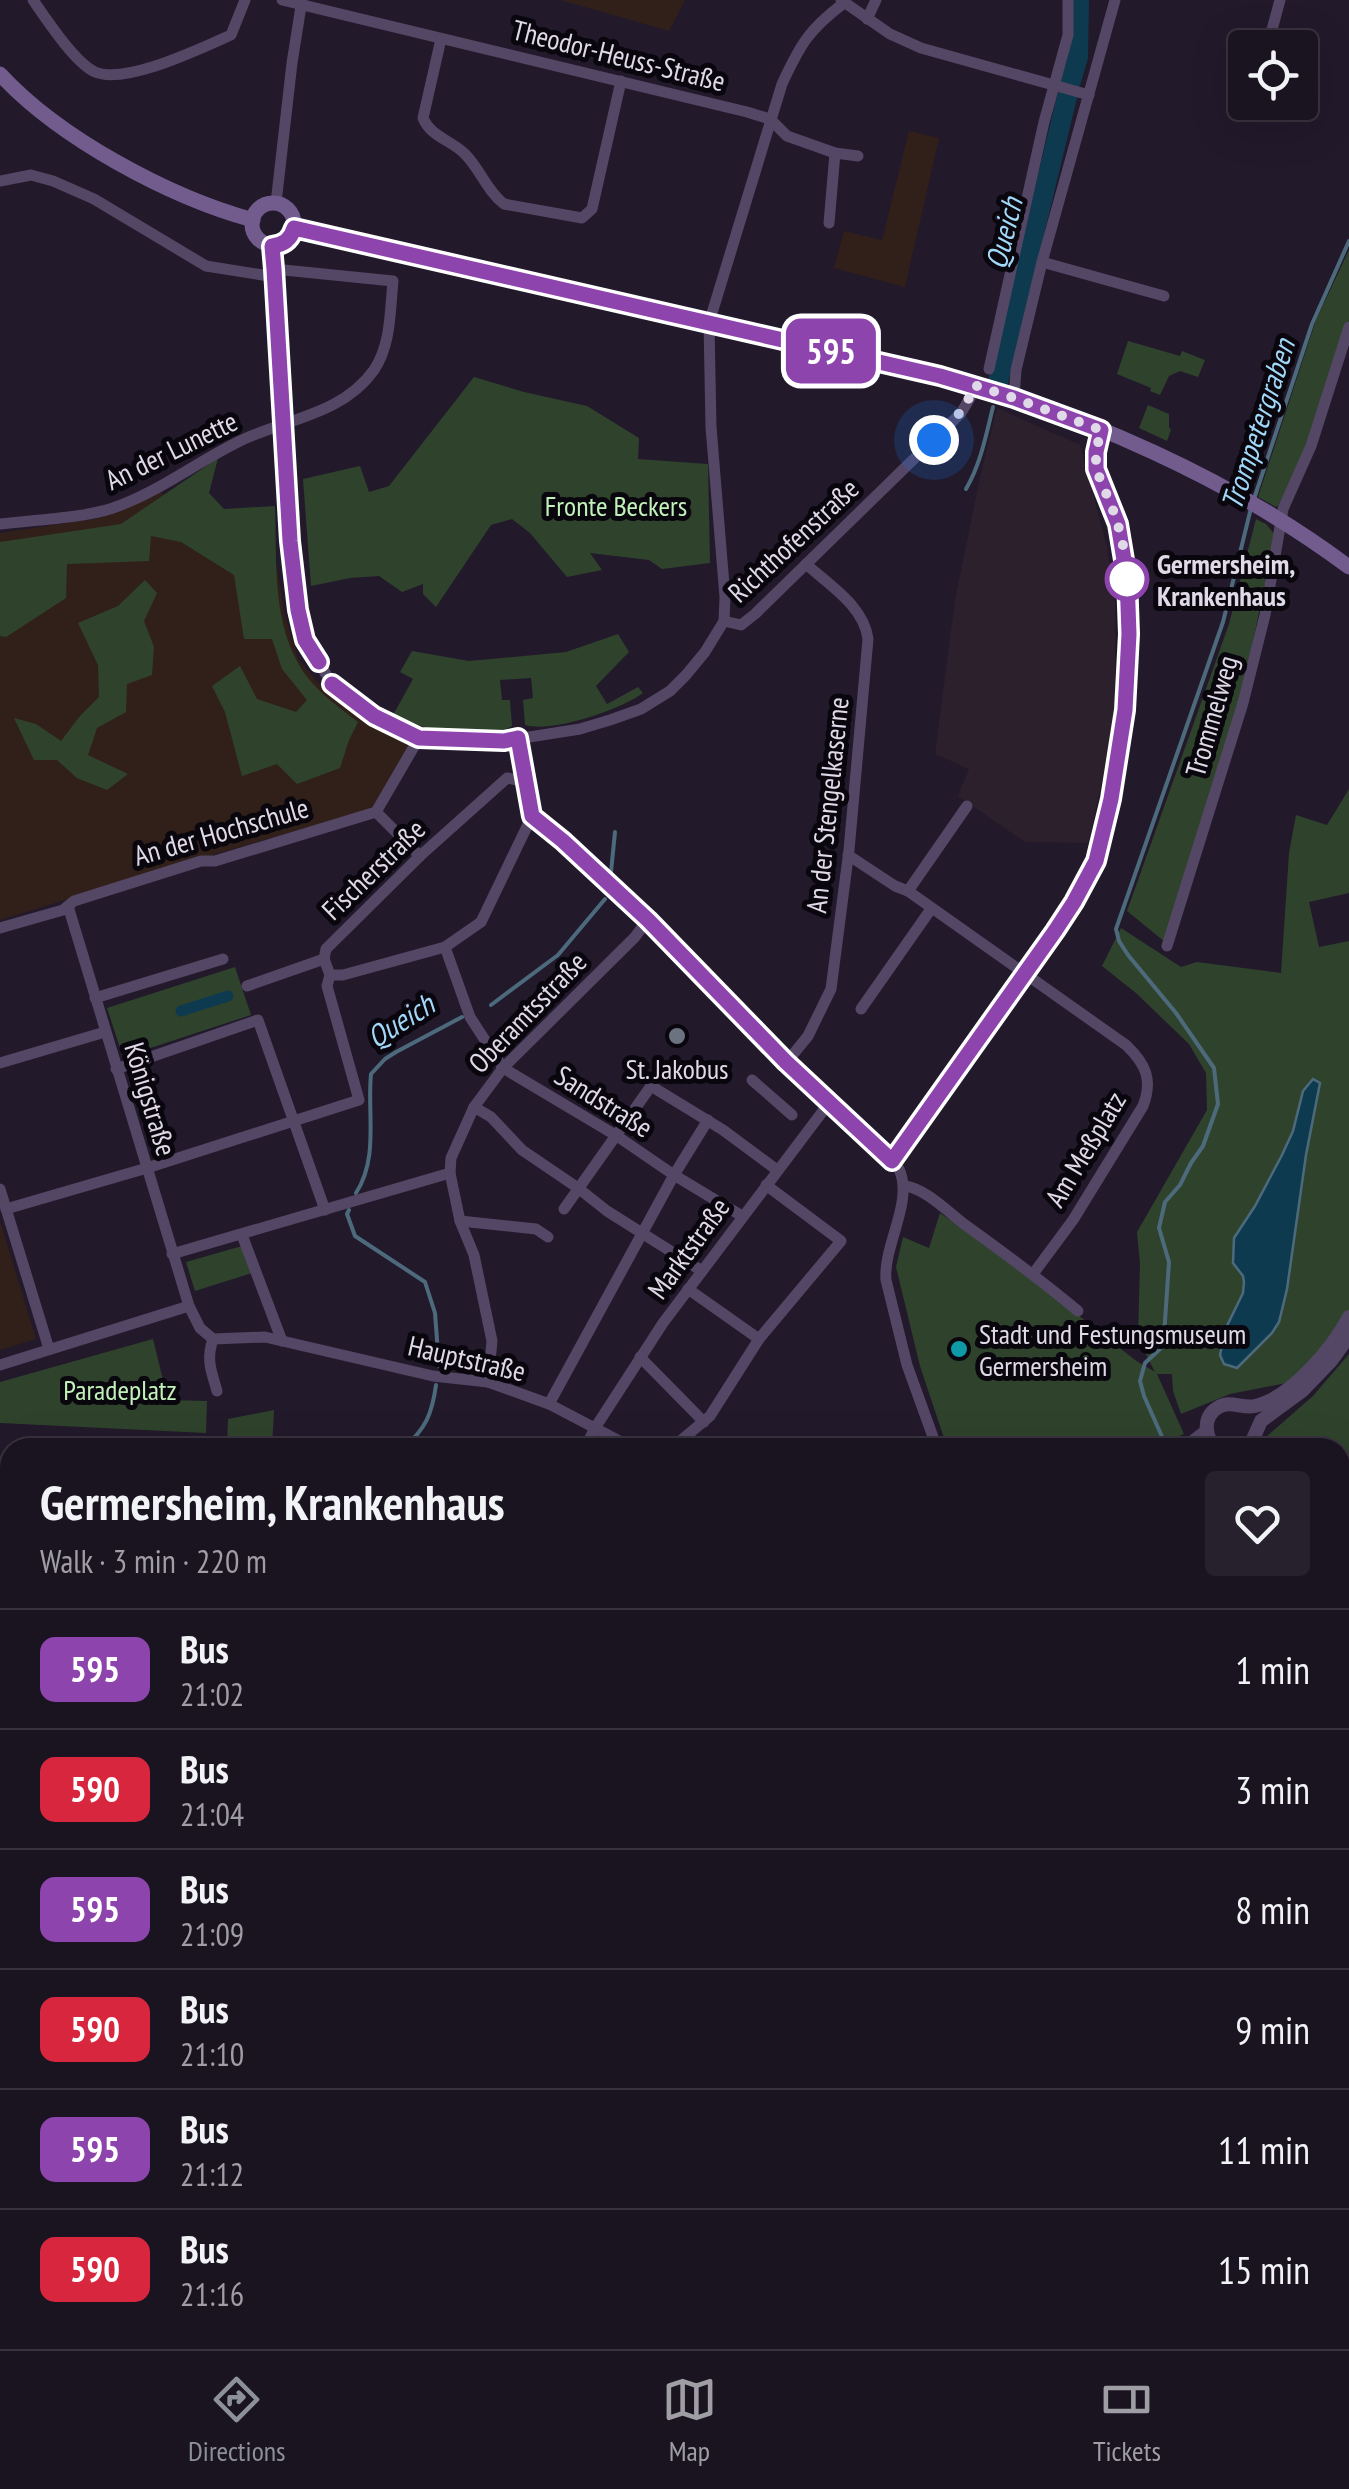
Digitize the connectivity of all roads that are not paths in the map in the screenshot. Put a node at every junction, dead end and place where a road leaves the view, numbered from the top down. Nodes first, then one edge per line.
1 (32, 0) edge
2 (245, 0) edge
3 (282, 0) edge
4 (876, 0) edge
5 (1068, 0) edge
6 (1114, 0) edge
7 (1280, 0) edge
8 (842, 2) edge
9 (301, 3) edge
10 (866, 19) junction
11 (1272, 30) edge
12 (441, 38) junction
13 (0, 74) edge
14 (621, 81) junction
15 (1054, 87) junction
16 (1089, 95) junction
17 (770, 120) junction
18 (835, 153) junction
19 (858, 156) dead end
20 (0, 181) edge
21 (276, 203) junction
22 (252, 220) junction
23 (829, 224) dead end
24 (294, 228) junction
25 (272, 246) junction
26 (1042, 262) junction
27 (274, 273) junction
28 (1164, 296) dead end
29 (709, 322) junction
30 (1349, 327) edge
31 (989, 369) dead end
32 (974, 385) junction
33 (1014, 398) junction
34 (284, 424) junction
35 (1101, 430) junction
36 (1280, 520) junction
37 (0, 524) edge
38 (806, 564) junction
39 (1349, 567) edge
40 (724, 621) junction
41 (419, 738) junction
42 (518, 738) junction
43 (526, 786) junction
44 (967, 806) dead end
45 (376, 812) junction
46 (532, 816) junction
47 (848, 855) junction
48 (420, 856) junction
49 (908, 890) junction
50 (68, 906) junction
51 (932, 909) junction
52 (648, 920) junction
53 (0, 928) edge
54 (1167, 946) dead end
55 (445, 948) junction
56 (224, 959) dead end
57 (324, 959) junction
58 (330, 974) junction
59 (1024, 974) junction
60 (247, 986) dead end
61 (96, 998) junction
62 (861, 1010) dead end
63 (105, 1032) junction
64 (786, 1062) junction
65 (0, 1063) edge
66 (503, 1068) junction
67 (116, 1069) junction
68 (752, 1080) dead end
69 (829, 1102) junction
70 (474, 1106) junction
71 (792, 1115) dead end
72 (708, 1120) junction
73 (293, 1122) junction
74 (617, 1136) junction
75 (892, 1161) junction
76 (146, 1168) junction
77 (778, 1170) junction
78 (450, 1172) junction
79 (674, 1175) junction
80 (766, 1185) junction
81 (905, 1186) junction
82 (578, 1188) junction
83 (0, 1189) edge
84 (564, 1209) dead end
85 (6, 1210) junction
86 (324, 1210) junction
87 (742, 1216) junction
88 (460, 1221) junction
89 (643, 1232) junction
90 (242, 1235) junction
91 (548, 1237) dead end
92 (172, 1254) junction
93 (702, 1270) junction
94 (1033, 1274) junction
95 (688, 1289) junction
96 (188, 1306) junction
97 (1078, 1310) dead end
98 (1349, 1317) edge
99 (1349, 1336) edge
100 (214, 1338) junction
101 (758, 1339) junction
102 (282, 1341) junction
103 (50, 1350) junction
104 (640, 1357) junction
105 (0, 1365) edge
106 (488, 1382) junction
107 (217, 1391) dead end
108 (549, 1404) junction
109 (1245, 1408) junction
110 (704, 1422) junction
111 (595, 1428) junction
112 (590, 1438) edge
113 (614, 1438) edge
114 (684, 1438) edge
115 (933, 1438) edge
116 (1211, 1438) edge
117 (1251, 1438) edge
118 (1252, 1438) edge

1 - 2 street
3 - 9 street, Theodor-Heuss-Straße
4 - 10 street
5 - 15 street
6 - 16 street
7 - 11 street
8 - 10 street
8 - 17 street
9 - 12 street, Theodor-Heuss-Straße
9 - 21 street
10 - 15 street
12 - 14 street, Theodor-Heuss-Straße
12 - 14 street
13 - 22 main road
14 - 17 street, Theodor-Heuss-Straße
15 - 16 street
15 - 31 street
16 - 26 street
17 - 18 street, Theodor-Heuss-Straße
17 - 29 street
18 - 19 street, Theodor-Heuss-Straße
18 - 23 street
20 - 27 street
21 - 22 main road
21 - 24 main road
22 - 25 main road
24 - 25 main road
24 - 29 main road
25 - 27 street
26 - 28 street
26 - 33 street
27 - 34 street
27 - 34 street, An der Lunette
29 - 32 main road
29 - 40 street
30 - 36 street, Trommelweg
32 - 33 main road
32 - 38 street, Richthofenstraße
33 - 35 main road
34 - 37 street, An der Lunette
34 - 41 street
35 - 36 main road
35 - 59 street
36 - 39 main road
36 - 54 street, Trommelweg
38 - 40 street, Richthofenstraße
38 - 47 street, An der Stengelkaserne
40 - 42 street, Richthofenstraße
41 - 42 street, Richthofenstraße
41 - 45 street
42 - 43 street
43 - 46 street
43 - 48 street, Fischerstraße
44 - 49 street
45 - 48 street
45 - 50 street, An der Hochschule
46 - 52 street
46 - 55 street
47 - 49 street, Am Meßplatz
47 - 64 street, An der Stengelkaserne
48 - 57 street, Fischerstraße
49 - 51 street, Am Meßplatz
50 - 53 street, An der Hochschule
50 - 61 street, Königstraße
51 - 59 street, Am Meßplatz
51 - 62 street
52 - 64 street
52 - 66 street, Oberamtsstraße
55 - 58 street
55 - 66 street, Sandstraße
56 - 61 street
57 - 58 street
57 - 60 street, Fischerstraße
58 - 73 street
59 - 75 street
59 - 94 street, Am Meßplatz
61 - 63 street, Königstraße
63 - 65 street
63 - 67 street, Königstraße
64 - 69 street
66 - 70 street, Oberamtsstraße
66 - 74 street, Sandstraße
67 - 73 street
67 - 76 street, Königstraße
68 - 71 street
69 - 75 street
69 - 77 street, Marktstraße
70 - 78 street, Oberamtsstraße
70 - 82 street
72 - 74 street
72 - 77 street
72 - 79 street
73 - 76 street
73 - 86 street
74 - 79 street, Sandstraße
74 - 82 street
75 - 81 street
76 - 85 street
76 - 92 street, Königstraße
77 - 80 street, Marktstraße
78 - 86 street
78 - 88 street, Oberamtsstraße
79 - 87 street, Sandstraße
79 - 89 street
80 - 87 street, Marktstraße
80 - 101 street
81 - 94 street
81 - 115 street
82 - 84 street
82 - 89 street
83 - 85 street
85 - 103 street
86 - 90 street
87 - 93 street, Marktstraße
88 - 91 street
88 - 106 street, Oberamtsstraße
89 - 93 street
89 - 108 street
90 - 92 street
90 - 102 street
92 - 96 street, Königstraße
93 - 95 street, Marktstraße
94 - 97 street
95 - 101 street
95 - 104 street, Marktstraße
96 - 100 street
96 - 103 street
98 - 109 street
99 - 118 street
100 - 102 street, Hauptstraße
100 - 107 street
101 - 110 street
102 - 106 street, Hauptstraße
103 - 105 street
104 - 110 street
104 - 111 street, Marktstraße
106 - 108 street, Hauptstraße
108 - 111 street, Hauptstraße
109 - 116 street
109 - 117 street
110 - 114 street
111 - 112 street, Marktstraße
111 - 113 street, Hauptstraße

